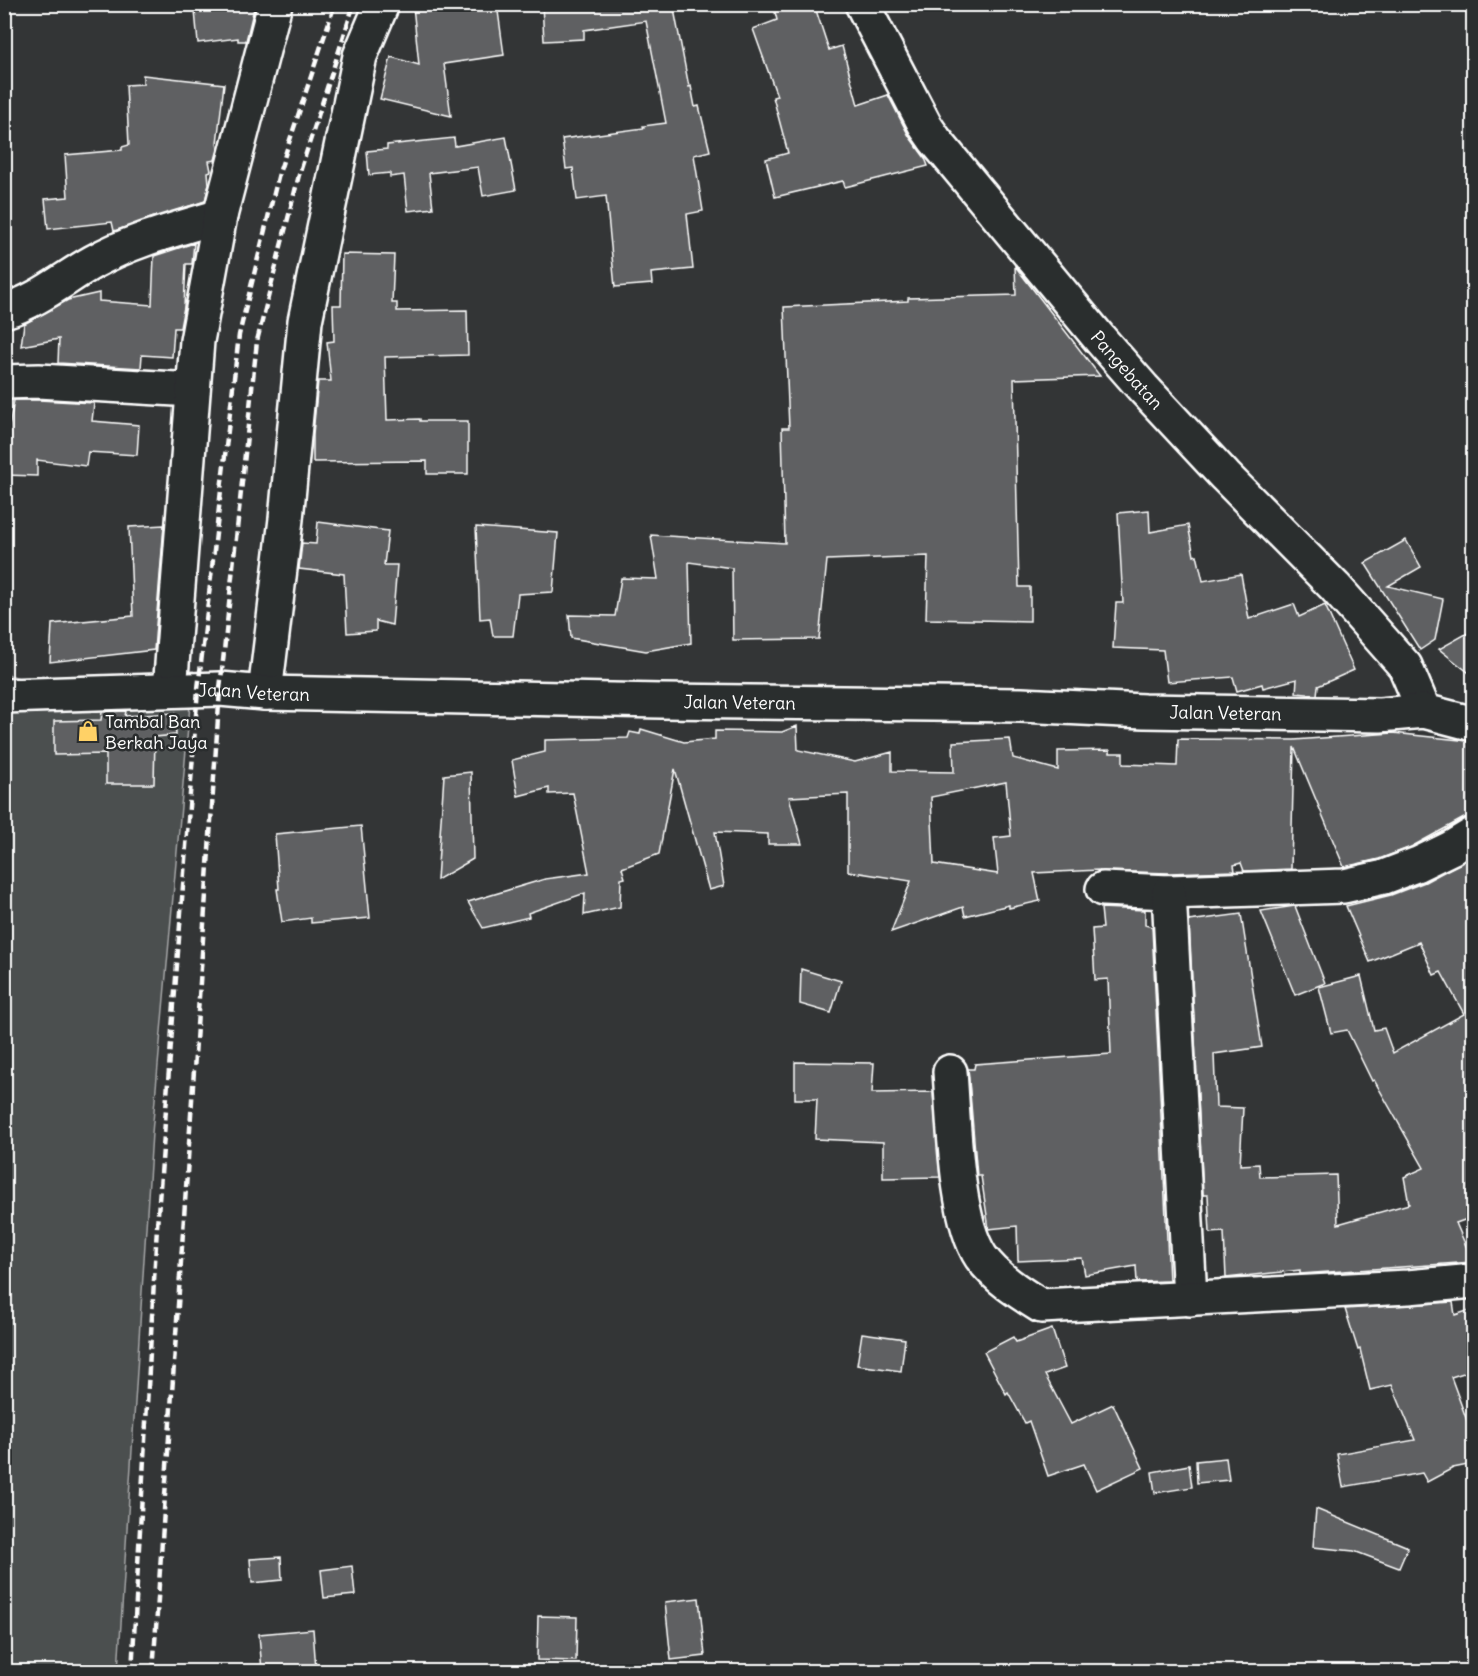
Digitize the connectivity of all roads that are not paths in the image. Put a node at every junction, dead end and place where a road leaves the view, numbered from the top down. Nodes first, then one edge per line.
1 (275, 4) edge
2 (382, 4) edge
3 (862, 4) edge
4 (220, 216) junction
5 (4, 311) edge
6 (4, 382) edge
7 (193, 390) junction
8 (170, 690) junction
9 (266, 693) junction
10 (4, 696) edge
11 (1424, 711) junction
12 (1473, 724) edge
13 (1473, 834) edge
14 (1102, 889) dead end
15 (1169, 892) junction
16 (950, 1072) dead end
17 (1473, 1281) edge
18 (1190, 1299) junction

1 - 4 main road
2 - 9 main road
3 - 11 main road, Pangebatan
4 - 5 main road
4 - 7 main road
6 - 7 main road
7 - 8 main road
8 - 9 main road, Jalan Veteran
8 - 10 main road, Jalan Veteran
9 - 11 main road, Jalan Veteran
11 - 12 main road, Jalan Veteran
13 - 15 main road
14 - 15 main road
15 - 18 main road
16 - 18 main road
17 - 18 main road

